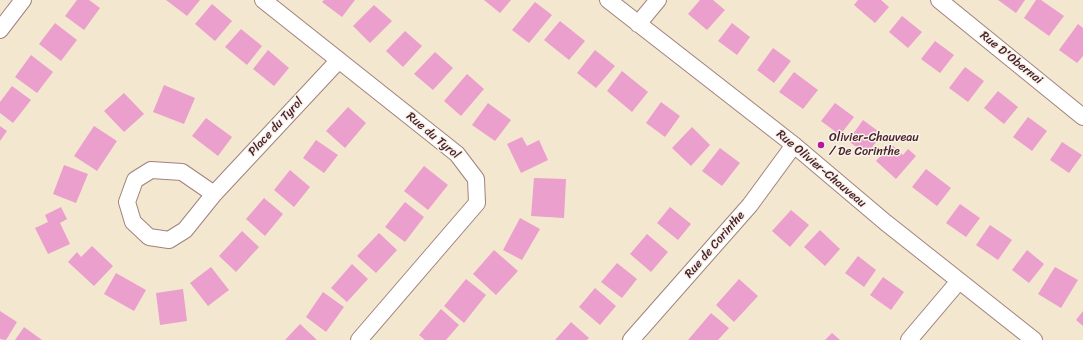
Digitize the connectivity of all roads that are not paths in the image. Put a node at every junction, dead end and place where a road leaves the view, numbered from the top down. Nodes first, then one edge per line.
1 (23, 0) edge
2 (263, 0) edge
3 (608, 0) edge
4 (658, 0) edge
5 (939, 0) edge
6 (638, 24) junction
7 (0, 30) edge
8 (339, 60) junction
9 (1083, 117) edge
10 (794, 145) junction
11 (214, 194) junction
12 (959, 281) junction
13 (359, 340) edge
14 (631, 340) edge
15 (909, 340) edge
16 (1034, 340) edge

1 - 7 street
2 - 8 street, Rue du Tyrol
3 - 6 street, Rue Olivier-Chauveau
4 - 6 street
5 - 9 street, Rue D'Obernai
6 - 10 street, Rue Olivier-Chauveau
8 - 11 street, Place du Tyrol
8 - 13 street, Rue du Tyrol
10 - 12 street, Rue Olivier-Chauveau
10 - 14 street, Rue de Corinthe
11 - 11 street, Place du Tyrol
12 - 15 street
12 - 16 street, Rue Olivier-Chauveau

